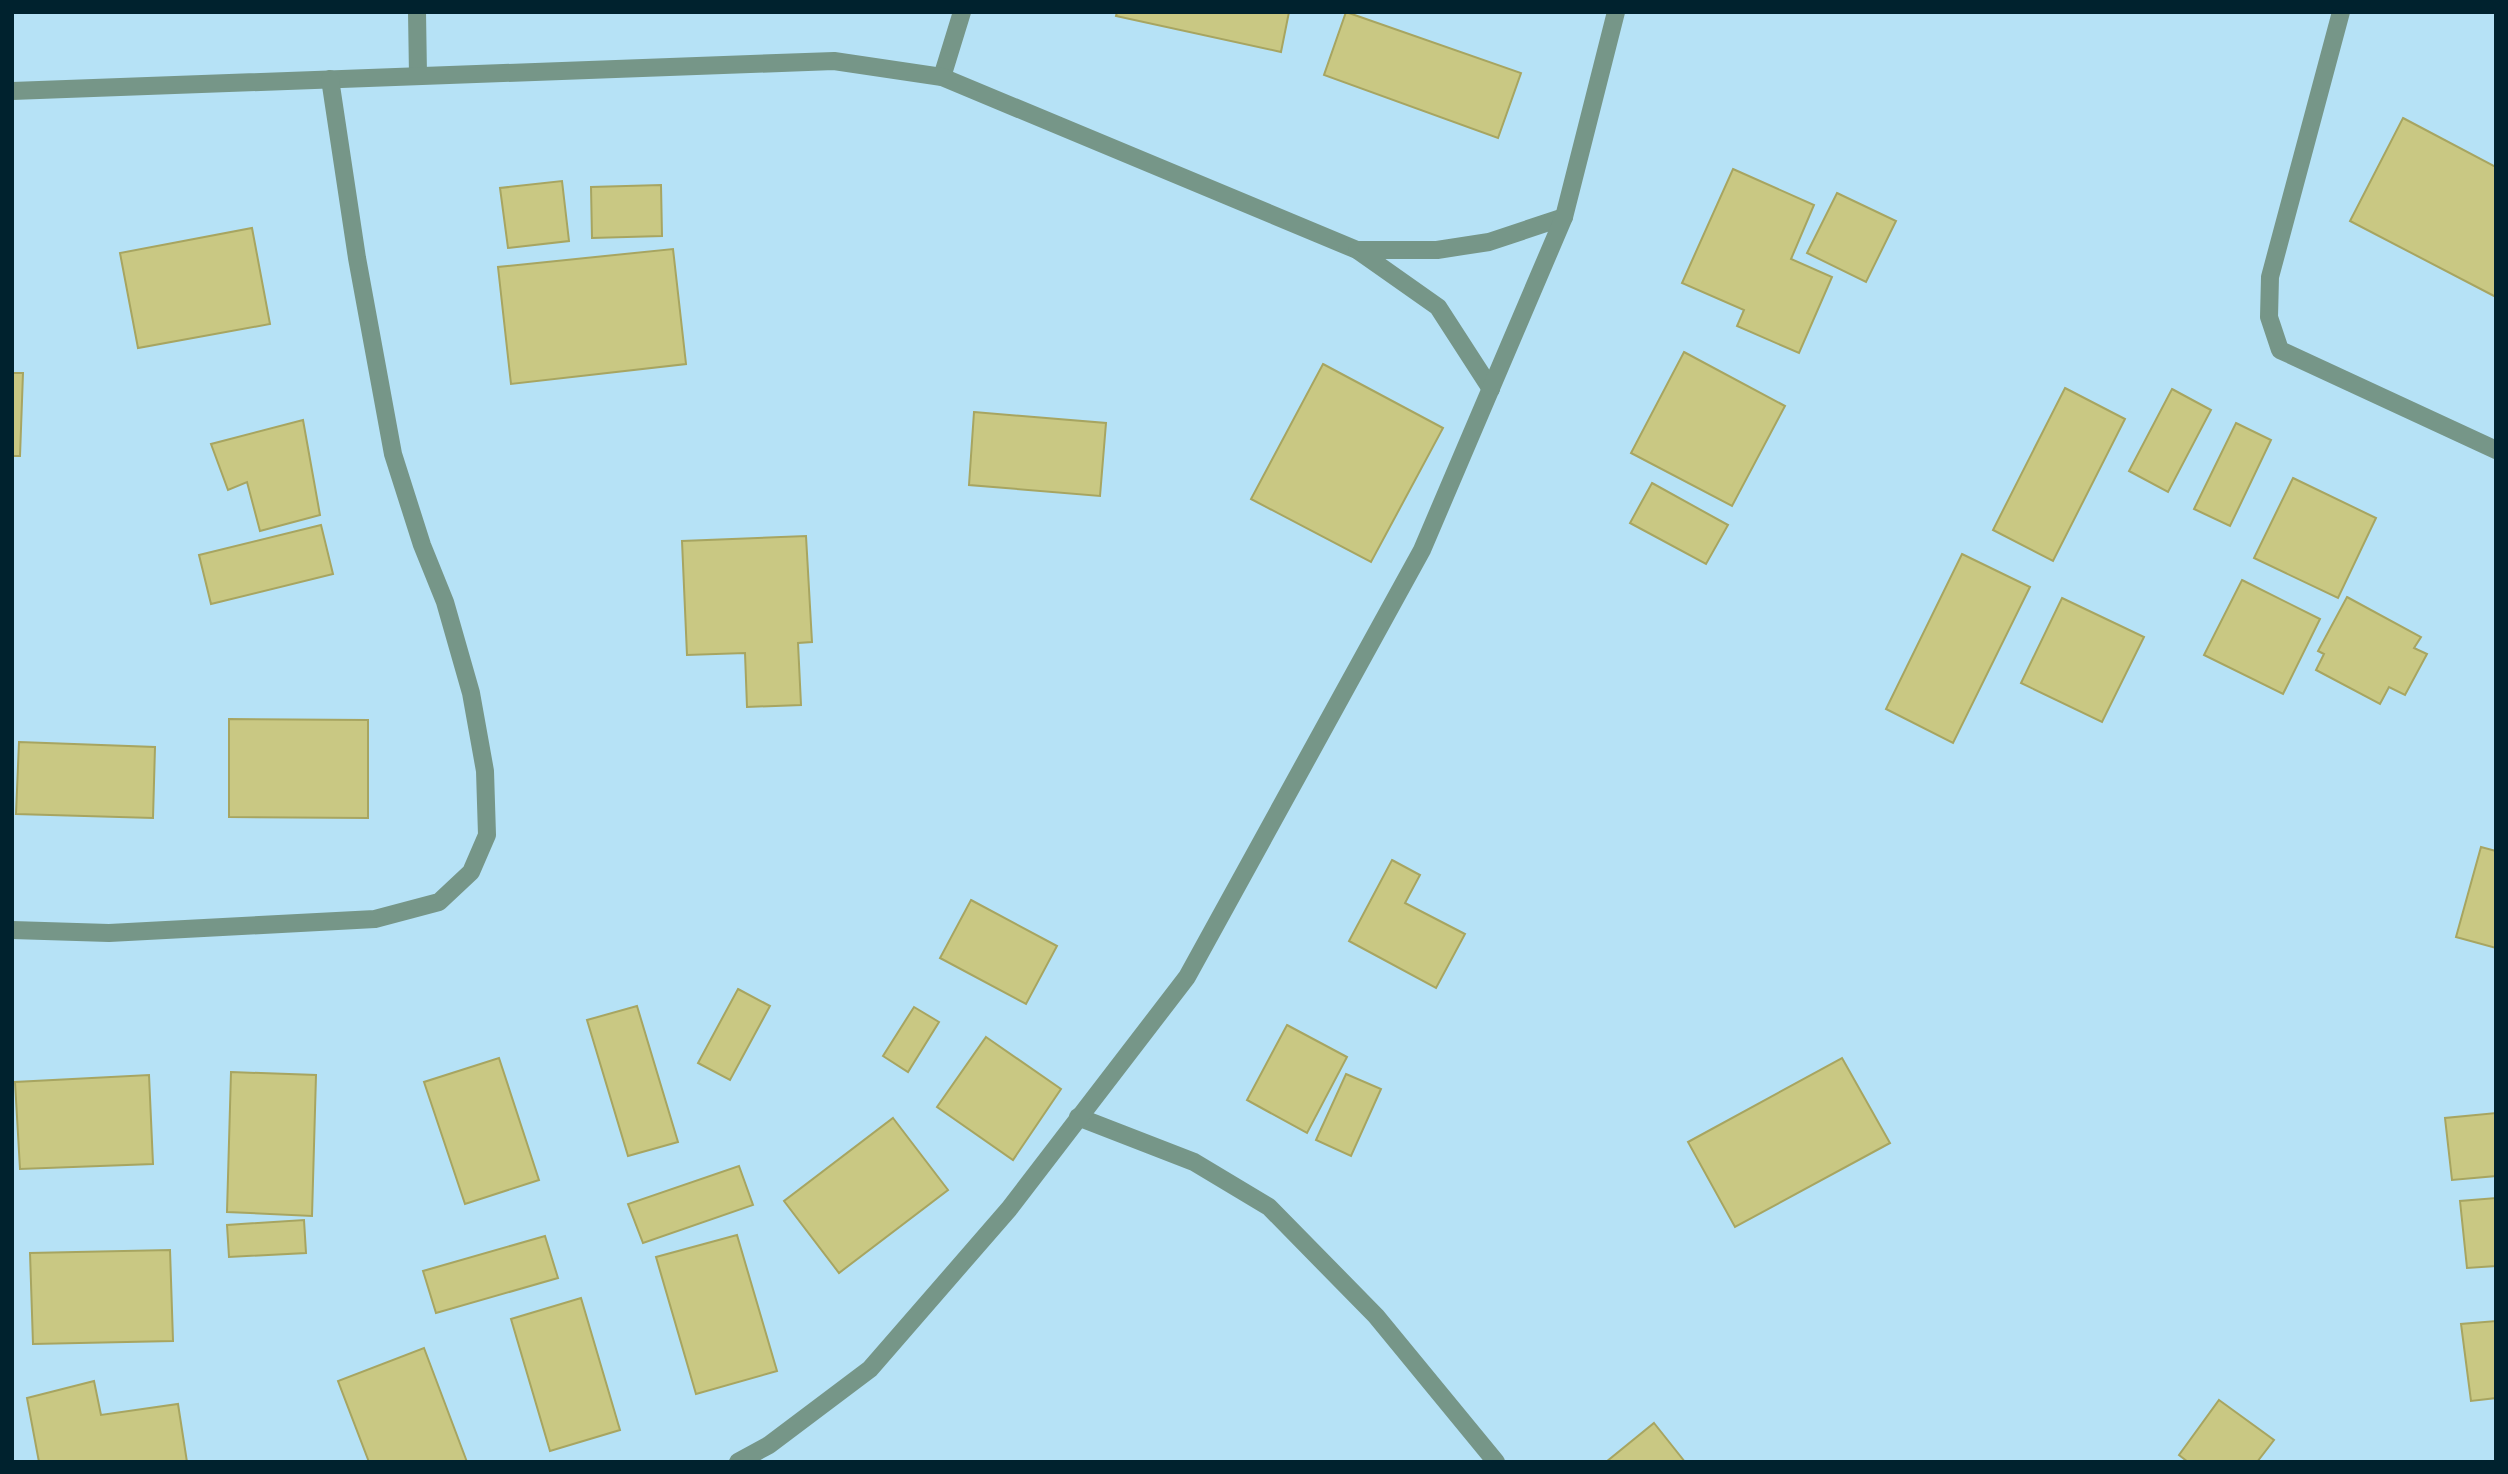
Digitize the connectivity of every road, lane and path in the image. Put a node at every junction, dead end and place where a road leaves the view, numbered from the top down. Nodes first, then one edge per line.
1 (416, 12) edge
2 (961, 12) edge
3 (1616, 12) edge
4 (2341, 12) edge
5 (418, 75) junction
6 (942, 77) junction
7 (330, 79) junction
8 (12, 91) edge
9 (1564, 217) junction
10 (1357, 250) junction
11 (1491, 388) junction
12 (2496, 450) edge
13 (12, 930) edge
14 (1079, 1117) junction
15 (738, 1462) edge
16 (1496, 1462) edge

1 - 5 street
2 - 6 street
3 - 9 street
4 - 12 street
5 - 6 street
5 - 7 street
6 - 10 street
7 - 8 street
7 - 13 street
9 - 10 street
9 - 11 street
10 - 11 street
11 - 14 street
14 - 15 street
14 - 16 street

